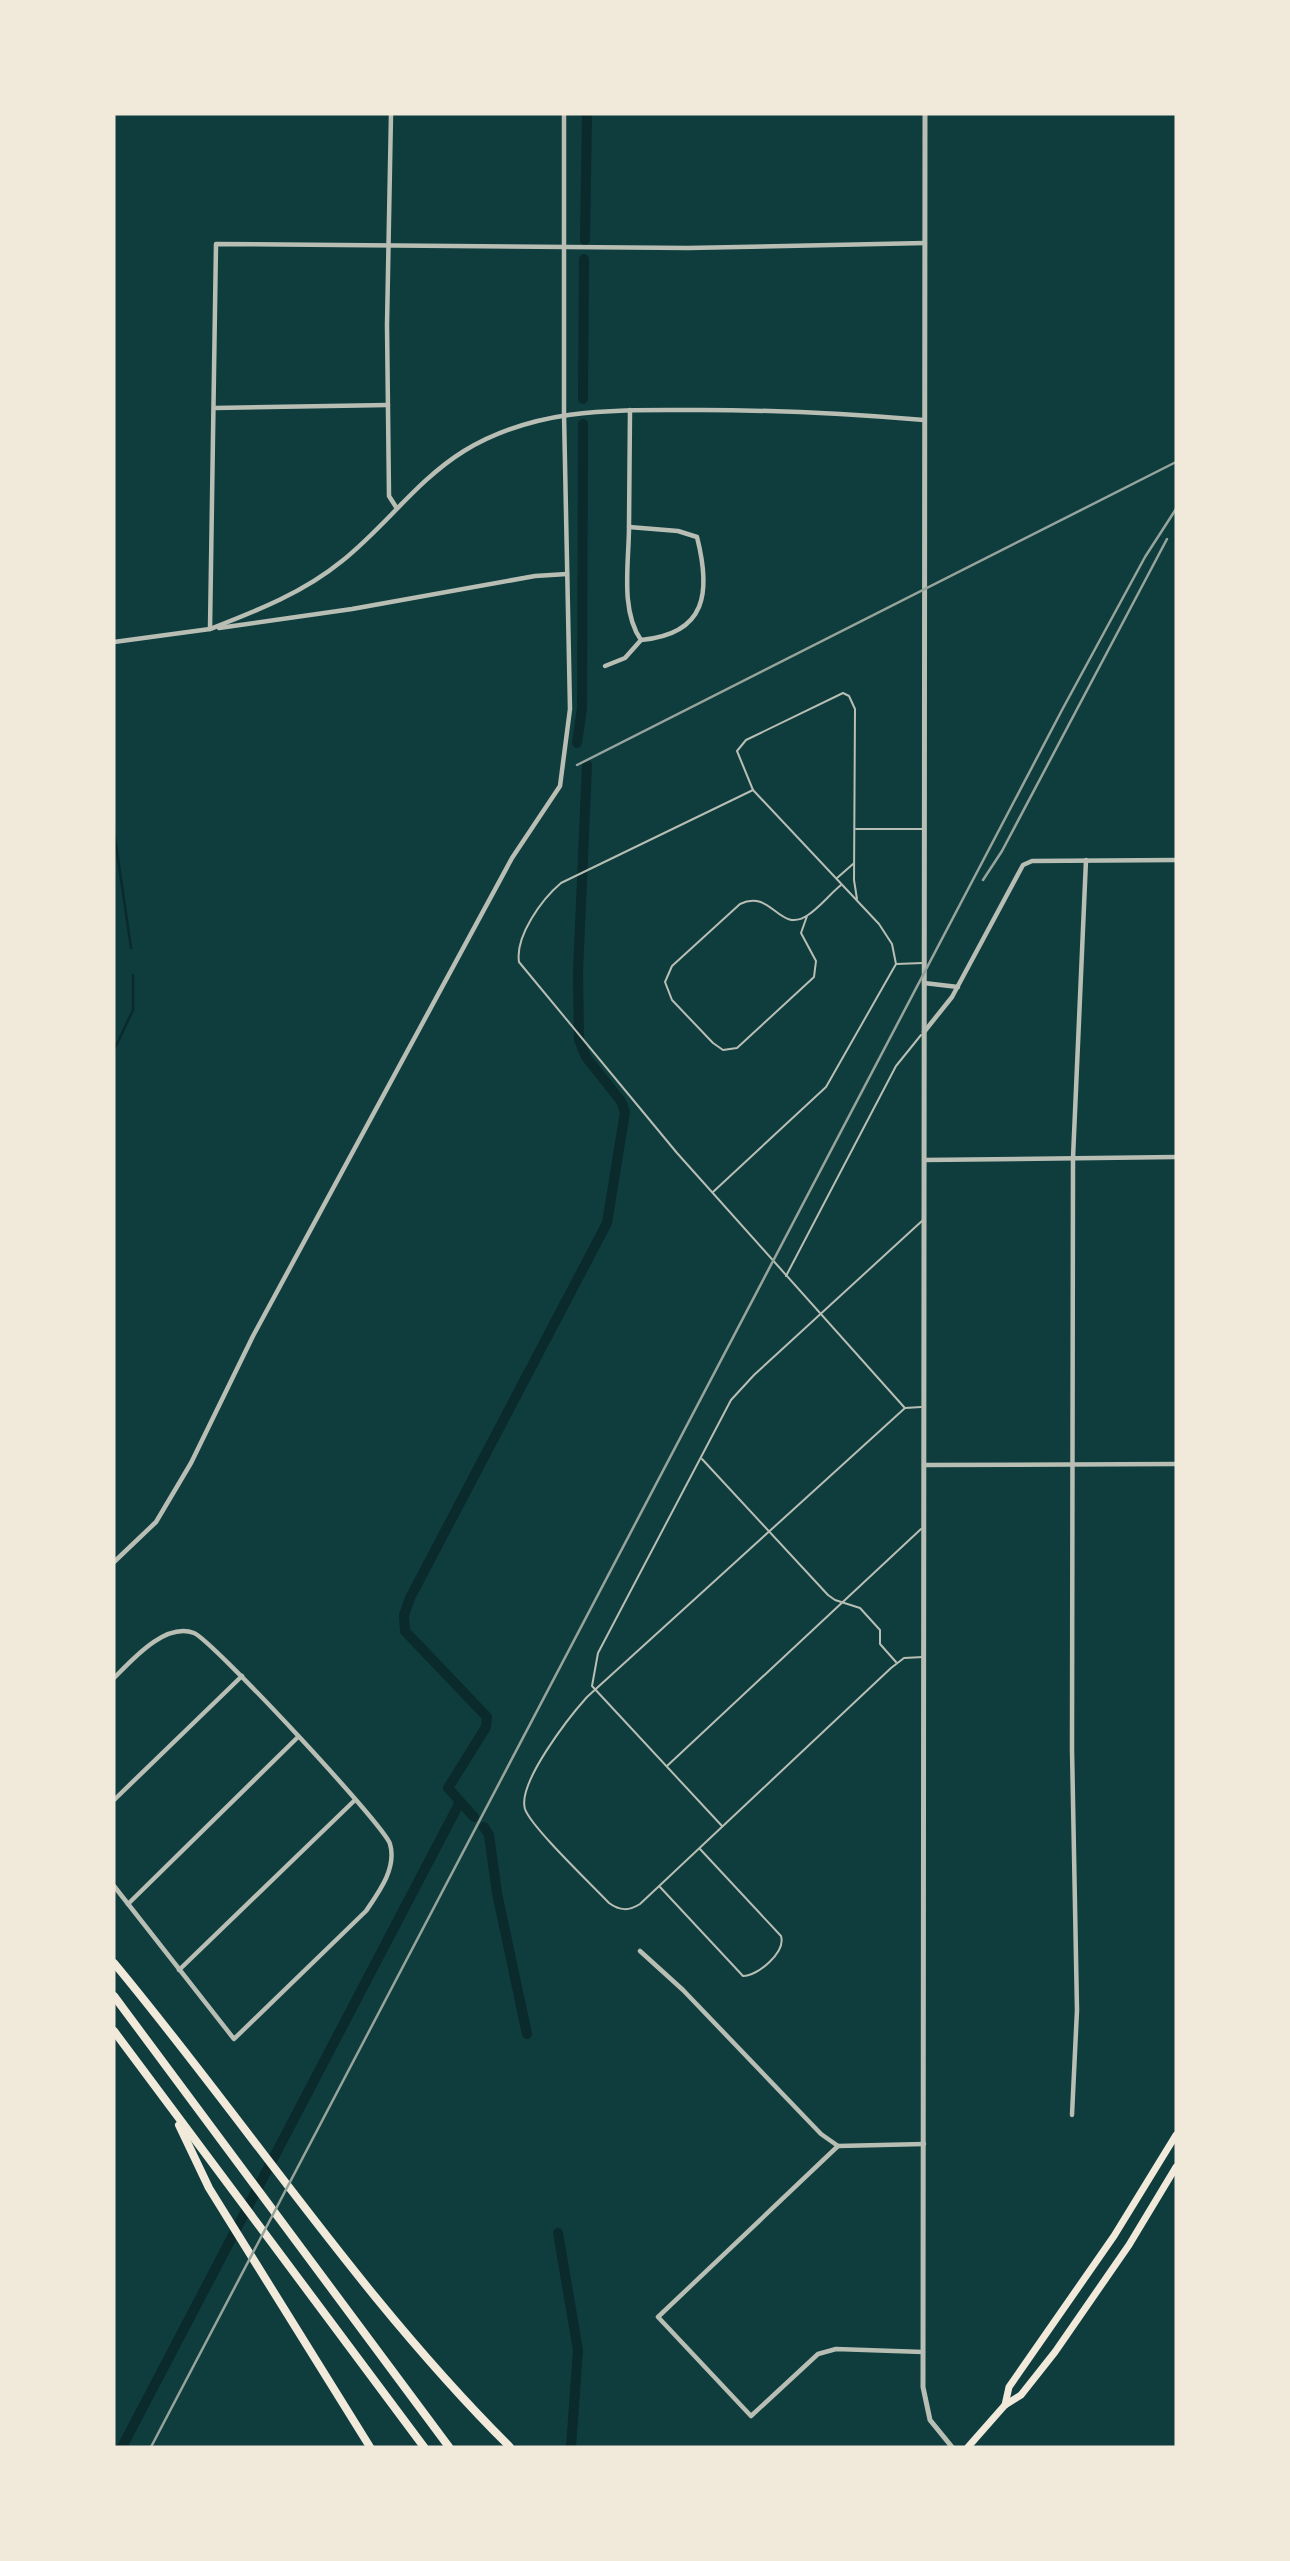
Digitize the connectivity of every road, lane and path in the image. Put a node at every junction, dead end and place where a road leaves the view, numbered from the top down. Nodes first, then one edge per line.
1 (391, 114) edge
2 (564, 114) edge
3 (925, 114) edge
4 (925, 243) junction
5 (388, 244) junction
6 (564, 247) junction
7 (388, 405) junction
8 (215, 408) junction
9 (630, 410) junction
10 (564, 414) junction
11 (924, 420) junction
12 (396, 507) junction
13 (629, 527) junction
14 (567, 574) junction
15 (210, 629) junction
16 (640, 640) junction
17 (114, 642) edge
18 (605, 666) dead end
19 (753, 790) junction
20 (855, 829) junction
21 (924, 829) junction
22 (1086, 860) junction
23 (1176, 860) edge
24 (854, 863) junction
25 (836, 878) junction
26 (841, 884) junction
27 (857, 899) junction
28 (807, 916) junction
29 (924, 963) junction
30 (896, 964) junction
31 (924, 983) junction
32 (958, 987) junction
33 (924, 1032) junction
34 (1176, 1157) edge
35 (1073, 1158) junction
36 (924, 1160) junction
37 (712, 1193) junction
38 (924, 1219) junction
39 (786, 1276) junction
40 (820, 1315) junction
41 (924, 1407) junction
42 (905, 1408) junction
43 (701, 1458) junction
44 (1176, 1464) edge
45 (924, 1465) junction
46 (1072, 1465) junction
47 (924, 1527) junction
48 (770, 1532) junction
49 (114, 1562) edge
50 (843, 1604) junction
51 (924, 1657) junction
52 (897, 1663) junction
53 (242, 1676) junction
54 (114, 1678) edge
55 (596, 1690) junction
56 (298, 1737) junction
57 (666, 1767) junction
58 (114, 1800) edge
59 (355, 1800) junction
60 (722, 1826) junction
61 (699, 1848) junction
62 (114, 1886) edge
63 (659, 1886) junction
64 (128, 1904) junction
65 (640, 1951) dead end
66 (114, 1963) edge
67 (179, 1970) junction
68 (114, 1996) edge
69 (114, 2031) edge
70 (170, 2106) junction
71 (1072, 2115) dead end
72 (1176, 2136) edge
73 (925, 2144) junction
74 (838, 2146) junction
75 (1176, 2167) edge
76 (923, 2352) junction
77 (1005, 2405) junction
78 (370, 2447) edge
79 (424, 2447) edge
80 (449, 2447) edge
81 (510, 2447) edge
82 (952, 2447) edge
83 (968, 2447) edge

1 - 5 street
2 - 6 street
3 - 4 street
4 - 6 street
4 - 11 street
5 - 6 street
5 - 7 street
5 - 8 street
6 - 10 street
7 - 8 street
7 - 12 street
8 - 15 street
9 - 10 street
9 - 11 street
9 - 13 street
10 - 12 street
10 - 14 street
11 - 21 street
12 - 15 street
13 - 16 street
13 - 16 street
14 - 15 street
14 - 49 street
15 - 17 street
16 - 18 street
19 - 20 lane
19 - 25 lane
19 - 37 lane
20 - 21 lane
20 - 24 lane
21 - 29 street
22 - 23 street
22 - 32 street
22 - 35 street
24 - 25 lane
24 - 27 lane
25 - 26 lane
26 - 27 lane
26 - 28 lane
27 - 30 lane
28 - 28 lane
29 - 30 lane
29 - 31 street
30 - 37 lane
31 - 32 street
31 - 33 street
32 - 33 street
33 - 36 street
33 - 39 lane
34 - 35 street
35 - 36 street
35 - 46 street
36 - 38 street
37 - 39 lane
38 - 40 lane
38 - 41 street
39 - 40 lane
40 - 42 lane
40 - 43 lane
41 - 42 lane
41 - 45 street
42 - 48 lane
43 - 48 lane
43 - 55 lane
44 - 46 street
45 - 46 street
45 - 47 street
46 - 71 street
47 - 50 lane
47 - 51 street
48 - 50 lane
48 - 55 lane
50 - 52 lane
50 - 57 lane
51 - 52 lane
51 - 73 street
52 - 60 lane
53 - 54 street
53 - 56 street
53 - 58 street
55 - 57 lane
55 - 63 lane
56 - 59 street
56 - 64 street
57 - 60 lane
59 - 67 street
59 - 67 street
60 - 61 lane
61 - 63 lane
61 - 63 lane
62 - 64 street
64 - 67 street
65 - 74 street
66 - 81 highway
68 - 80 highway
69 - 70 highway
70 - 78 highway
70 - 79 highway
72 - 77 main road
73 - 74 street
73 - 76 street
74 - 76 street
75 - 77 main road
76 - 82 street
77 - 83 main road

